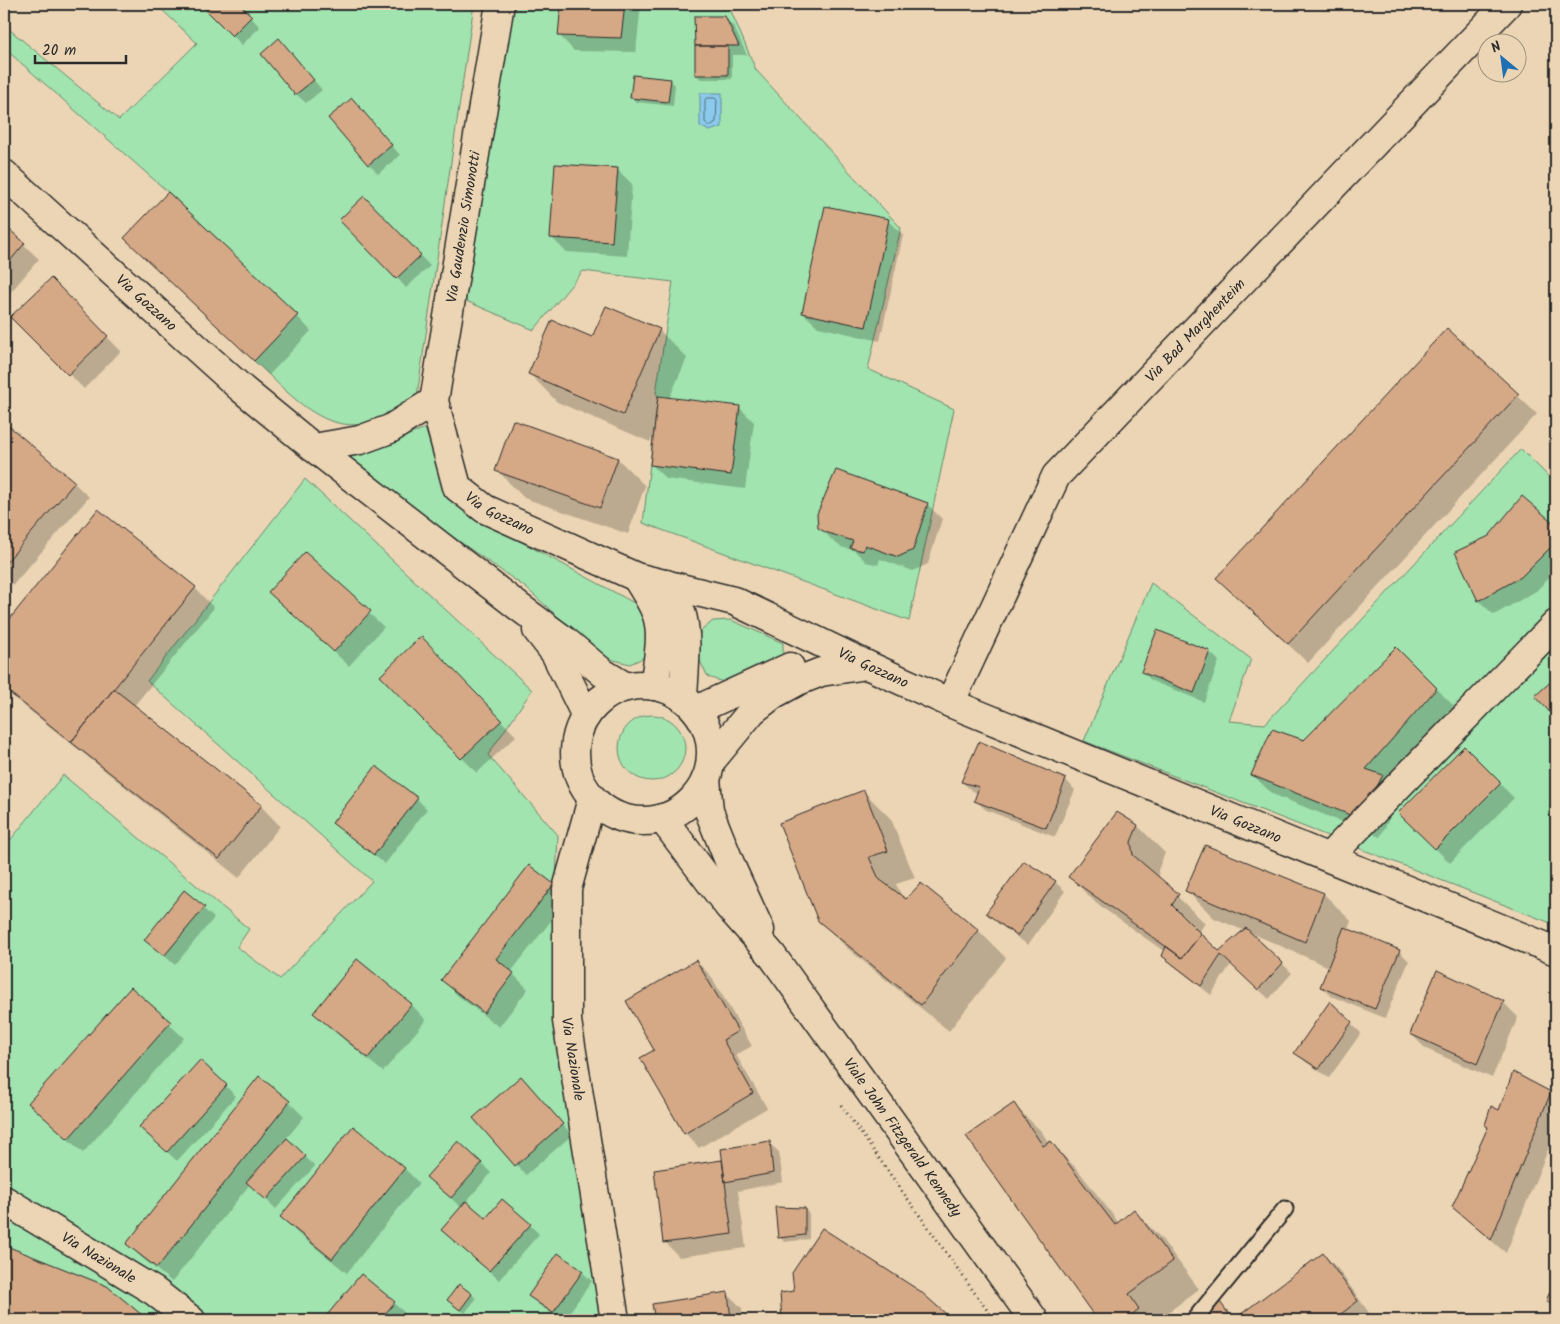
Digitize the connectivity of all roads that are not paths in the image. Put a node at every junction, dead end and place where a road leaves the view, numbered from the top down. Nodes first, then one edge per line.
1 (500, 4) edge
2 (1507, 4) edge
3 (4, 174) edge
4 (434, 401) junction
5 (314, 448) junction
6 (446, 450) joint
7 (636, 577) junction
8 (666, 584) junction
9 (519, 607) junction
10 (1556, 624) edge
11 (867, 666) junction
12 (654, 686) junction
13 (626, 687) junction
14 (950, 703) junction
15 (690, 704) junction
16 (586, 716) junction
17 (708, 770) junction
18 (592, 799) junction
19 (662, 818) junction
20 (1329, 857) junction
21 (1556, 952) edge
22 (771, 954) junction
23 (4, 1200) edge
24 (1286, 1208) dead end
25 (191, 1320) edge
26 (615, 1320) edge
27 (1034, 1320) edge
28 (1194, 1320) edge

1 - 4 street, Via Gaudenzio Simonotti
2 - 14 street, Via Bad Marghenteim
3 - 5 street, Via Gozzano
4 - 5 street
4 - 6 street, Via Gaudenzio Simonotti
5 - 9 street, Via Gozzano
6 - 7 street, Via Gozzano
7 - 8 street, Via Gozzano
7 - 12 street
8 - 11 street, Via Gozzano
8 - 15 street
9 - 13 street, Via Gozzano
9 - 16 street, Via Gozzano
10 - 20 street
11 - 14 street, Via Gozzano
11 - 15 street
11 - 17 street
12 - 13 street
12 - 15 street
13 - 16 street
14 - 20 street, Via Gozzano
15 - 17 street
16 - 18 street
17 - 19 street
17 - 22 street, Viale John Fitzgerald Kennedy
18 - 19 street
18 - 26 street, Via Nazionale
19 - 22 street, Viale John Fitzgerald Kennedy
20 - 21 street, Via Gozzano
22 - 27 street, Viale John Fitzgerald Kennedy
23 - 25 street, Via Nazionale
24 - 28 lane

